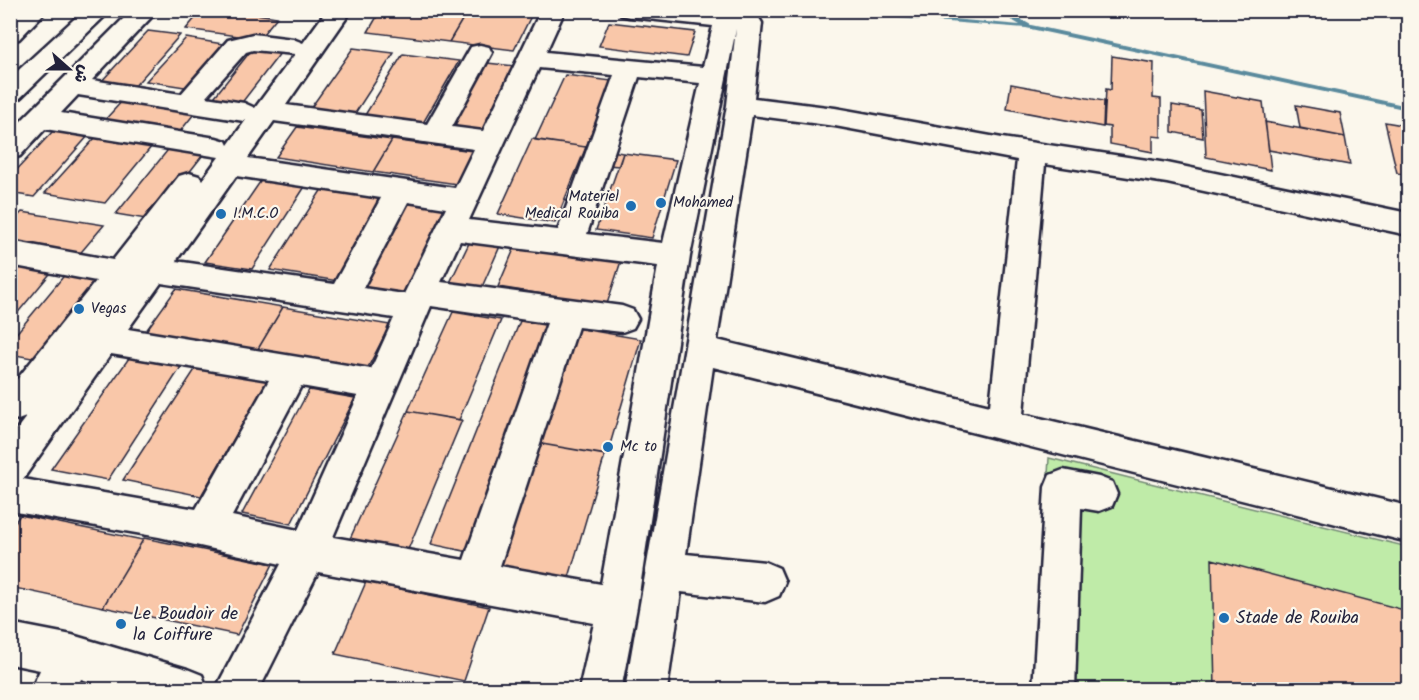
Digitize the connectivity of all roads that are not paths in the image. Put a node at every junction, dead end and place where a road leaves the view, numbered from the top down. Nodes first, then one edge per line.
1 (35, 10) edge
2 (99, 10) edge
3 (146, 10) edge
4 (321, 10) edge
5 (340, 10) edge
6 (553, 10) edge
7 (629, 10) edge
8 (726, 21) junction
9 (10, 34) edge
10 (293, 47) junction
11 (480, 53) dead end
12 (530, 59) junction
13 (629, 68) junction
14 (715, 76) junction
15 (15, 85) edge
16 (72, 86) junction
17 (188, 103) junction
18 (740, 105) junction
19 (256, 111) junction
20 (40, 119) junction
21 (435, 134) junction
22 (492, 142) junction
23 (10, 148) edge
24 (1032, 153) junction
25 (222, 157) junction
26 (400, 190) junction
27 (458, 214) junction
28 (1408, 224) edge
29 (569, 243) junction
30 (10, 253) edge
31 (675, 256) junction
32 (153, 270) junction
33 (120, 273) junction
34 (342, 298) junction
35 (418, 300) junction
36 (567, 313) junction
37 (622, 319) dead end
38 (104, 339) junction
39 (699, 350) junction
40 (292, 370) junction
41 (380, 385) junction
42 (18, 405) dead end
43 (1005, 425) junction
44 (12, 470) edge
45 (1099, 494) dead end
46 (1408, 524) edge
47 (205, 529) junction
48 (308, 551) junction
49 (664, 572) junction
50 (476, 581) junction
51 (765, 582) dead end
52 (617, 607) junction
53 (10, 643) edge
54 (62, 673) edge
55 (187, 690) edge
56 (237, 690) edge
57 (600, 690) edge
58 (646, 690) edge
59 (1053, 690) edge

1 - 9 street
2 - 15 street
3 - 16 street
4 - 10 street
5 - 19 street
6 - 12 street
7 - 8 street
8 - 14 street
8 - 18 street
10 - 17 street
10 - 19 street
11 - 21 street
12 - 13 street
12 - 22 street
13 - 14 street
13 - 29 street
14 - 31 street
16 - 17 street
16 - 20 street
17 - 19 street
18 - 24 street
18 - 39 street
19 - 21 street
19 - 25 street
20 - 23 street
20 - 25 street
21 - 22 street
22 - 27 street
24 - 28 street
24 - 43 street
25 - 26 street
25 - 32 street
25 - 33 street
26 - 27 street
26 - 34 street
27 - 29 street
27 - 35 street
29 - 31 street
30 - 33 street
31 - 52 street
32 - 34 street
32 - 38 street
33 - 42 street
34 - 35 street
35 - 36 street
35 - 41 street
36 - 37 street
36 - 50 street
38 - 40 street
38 - 44 street
39 - 43 street
39 - 49 street
40 - 41 street
40 - 47 street
41 - 48 street
43 - 46 street
44 - 47 street
45 - 59 street
47 - 48 street
48 - 50 street
48 - 56 street
49 - 51 street
49 - 58 street
50 - 52 street
52 - 57 street
53 - 54 street
54 - 55 street

